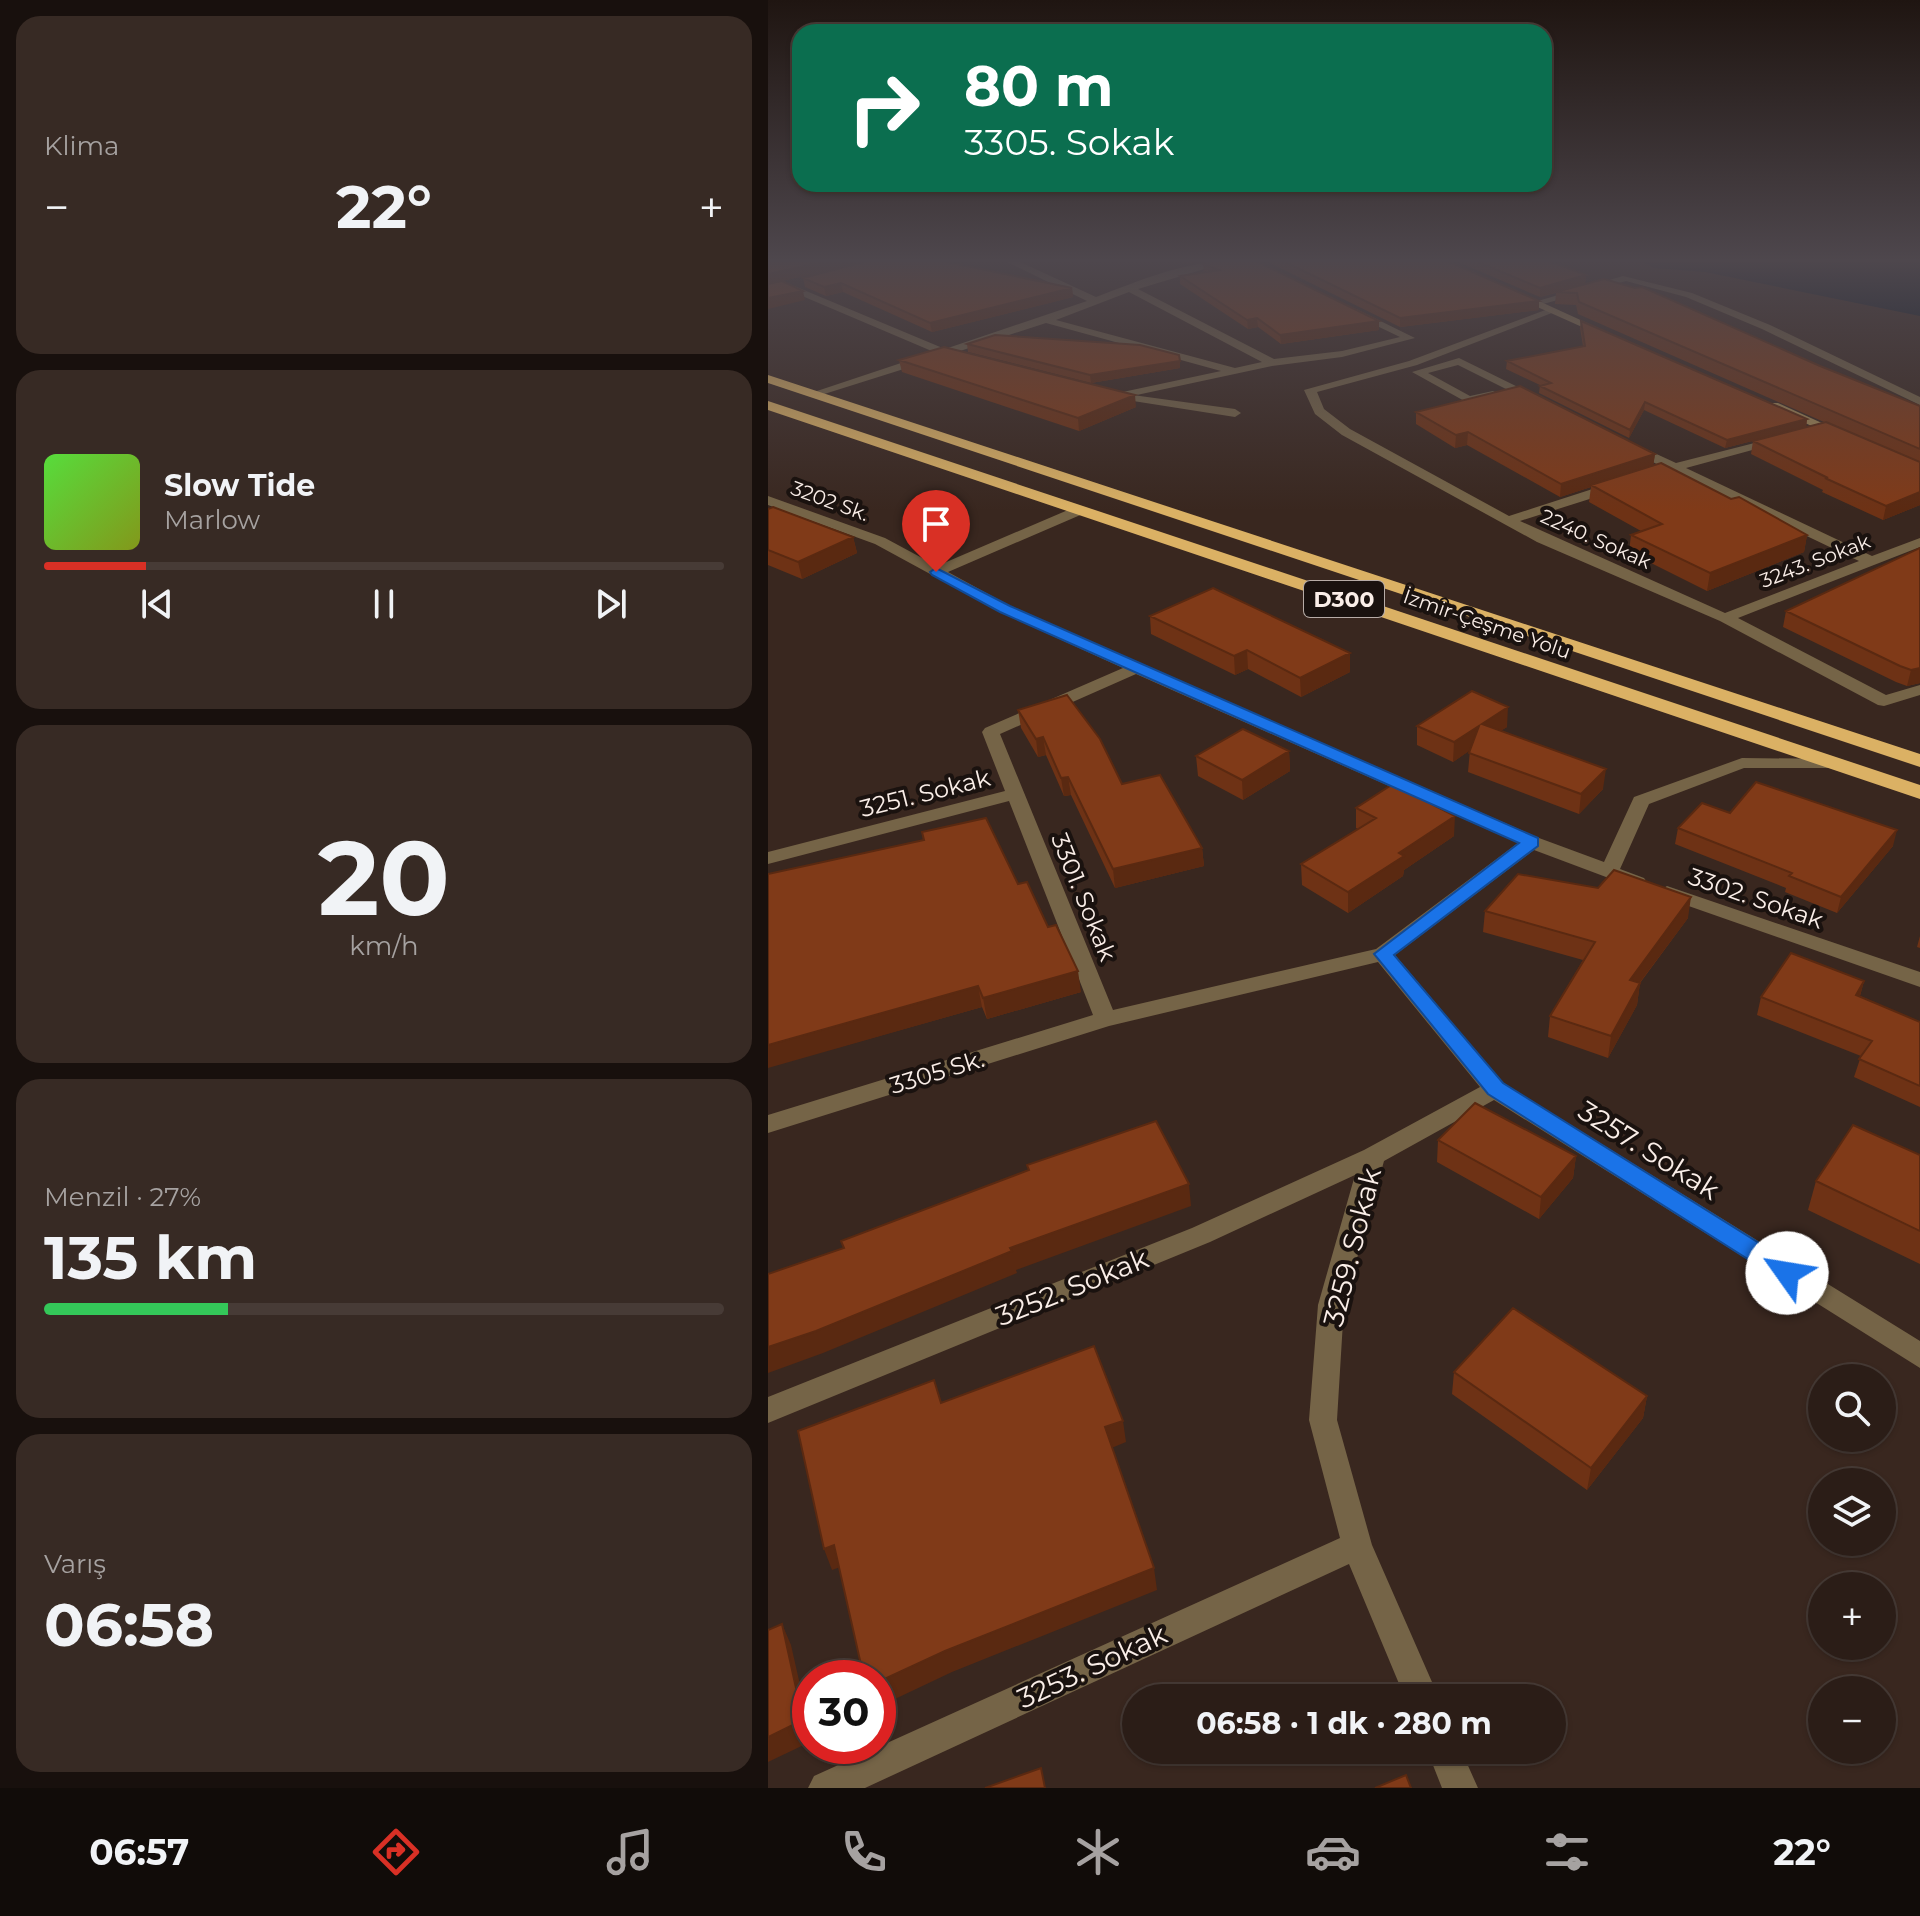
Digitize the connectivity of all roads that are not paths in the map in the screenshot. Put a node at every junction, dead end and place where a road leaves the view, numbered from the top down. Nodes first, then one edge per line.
1 (926, 344) edge
2 (963, 344) edge
3 (1136, 344) edge
4 (1237, 344) edge
5 (1383, 344) edge
6 (1463, 344) edge
7 (1802, 344) edge
8 (941, 351) junction
9 (970, 359) edge
10 (1272, 363) junction
11 (1237, 372) junction
12 (768, 379) edge
13 (1089, 389) edge
14 (1513, 389) junction
15 (814, 394) junction
16 (1118, 396) junction
17 (1920, 401) edge
18 (1766, 402) edge
19 (771, 409) edge
20 (1555, 410) edge
21 (1235, 413) dead end
22 (1825, 427) junction
23 (1852, 439) edge
24 (1625, 444) edge
25 (1674, 468) junction
26 (1659, 472) edge
27 (1629, 482) edge
28 (768, 500) edge
29 (1080, 510) junction
30 (1510, 520) junction
31 (1920, 542) edge
32 (1871, 561) junction
33 (936, 572) junction
34 (1005, 609) joint
35 (1725, 618) junction
36 (1136, 668) junction
37 (1920, 690) edge
38 (1920, 761) edge
39 (1834, 763) junction
40 (1920, 792) edge
41 (1015, 794) junction
42 (1532, 842) junction
43 (768, 858) edge
44 (1609, 872) junction
45 (1383, 954) junction
46 (1920, 980) edge
47 (1106, 1019) junction
48 (1495, 1089) junction
49 (768, 1124) edge
50 (1373, 1156) junction
51 (1920, 1356) edge
52 (768, 1410) edge
53 (1357, 1545) junction
54 (1416, 1684) edge
55 (1450, 1764) edge
56 (826, 1788) edge
57 (1460, 1788) edge

1 - 8 street
2 - 8 street
3 - 11 street
4 - 10 street
5 - 10 street
6 - 30 street, 2240. Sokak
7 - 17 street
8 - 9 street
8 - 15 street
10 - 11 street
11 - 16 street
12 - 15 highway, İzmir-Çeşme Yolu / D300
13 - 16 street
14 - 14 street
14 - 20 street
15 - 38 highway, İzmir-Çeşme Yolu / D300
16 - 21 street
18 - 22 street
19 - 29 highway, İzmir-Çeşme Yolu / D300
22 - 23 street
22 - 25 street
24 - 25 street
25 - 26 street
25 - 32 street
27 - 30 street
28 - 33 street, 3202 Sk.
29 - 33 street
29 - 39 highway, İzmir-Çeşme Yolu / D300
30 - 35 street, 2240. Sokak
31 - 32 street, 3243. Sokak
32 - 35 street, 3243. Sokak
33 - 34 street, 3202 Sk.
34 - 36 street, 3302. Sokak
35 - 37 street, 2240. Sokak
36 - 41 street, 3251. Sokak
36 - 42 street, 3302. Sokak
39 - 40 highway, İzmir-Çeşme Yolu / D300
39 - 44 street
41 - 43 street, 3251. Sokak
41 - 47 street, 3301. Sokak
42 - 44 street, 3302. Sokak
42 - 45 street
44 - 46 street, 3302. Sokak
45 - 47 street, 3305 Sk.
45 - 48 street, 3257. Sokak
47 - 49 street, 3305 Sk.
48 - 50 street, 3259. Sokak
48 - 51 street, 3257. Sokak
50 - 52 street, 3252. Sokak
50 - 53 street, 3259. Sokak
53 - 54 street, 3259. Sokak
53 - 56 street, 3253. Sokak
55 - 57 street

